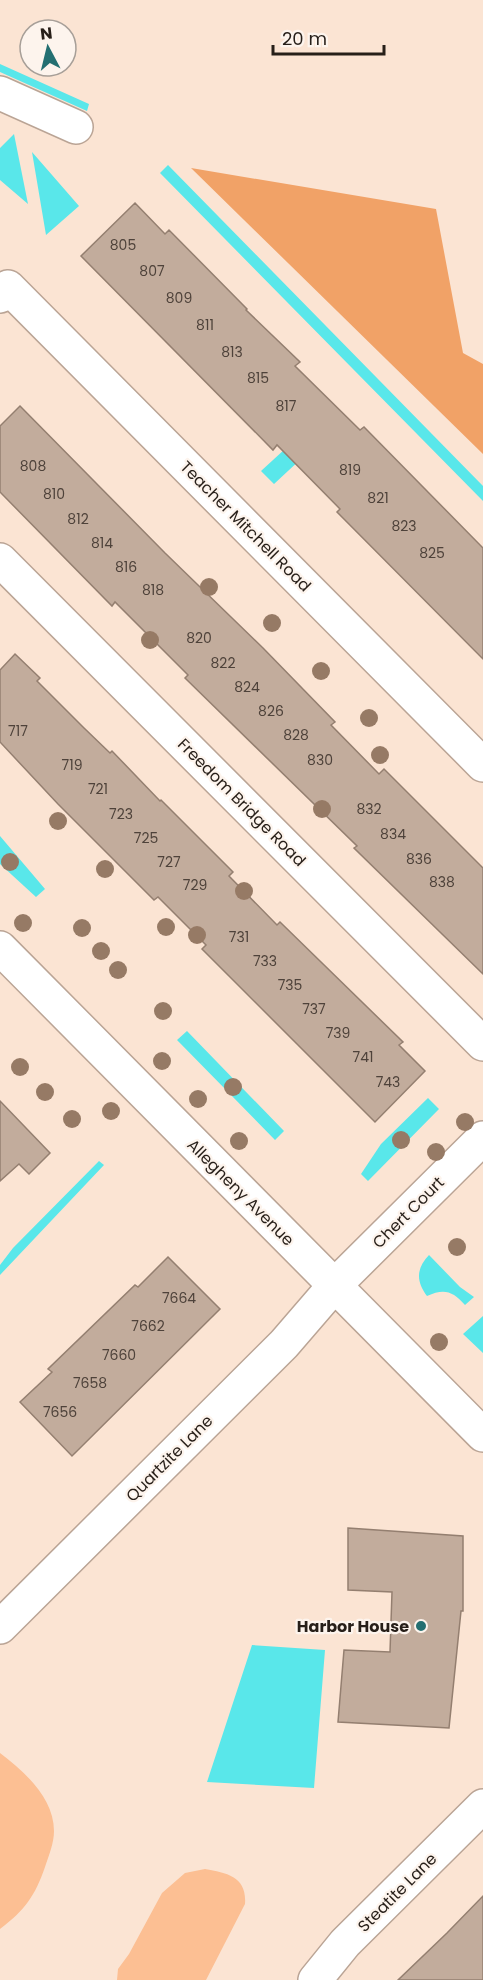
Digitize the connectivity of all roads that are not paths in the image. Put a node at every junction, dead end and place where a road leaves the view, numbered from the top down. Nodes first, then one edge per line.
1 (0, 93) edge
2 (76, 128) dead end
3 (4, 292) edge
4 (0, 560) edge
5 (483, 765) edge
6 (2, 954) edge
7 (483, 1044) edge
8 (483, 1138) edge
9 (334, 1286) junction
10 (483, 1436) edge
11 (0, 1627) edge
12 (483, 1806) edge
13 (315, 1980) edge

1 - 2 street
3 - 5 street, Teacher Mitchell Road
4 - 7 street, Freedom Bridge Road
6 - 9 street, Allegheny Avenue
8 - 9 street, Chert Court
9 - 10 street, Allegheny Avenue
9 - 11 street, Quartzite Lane
12 - 13 street, Steatite Lane

